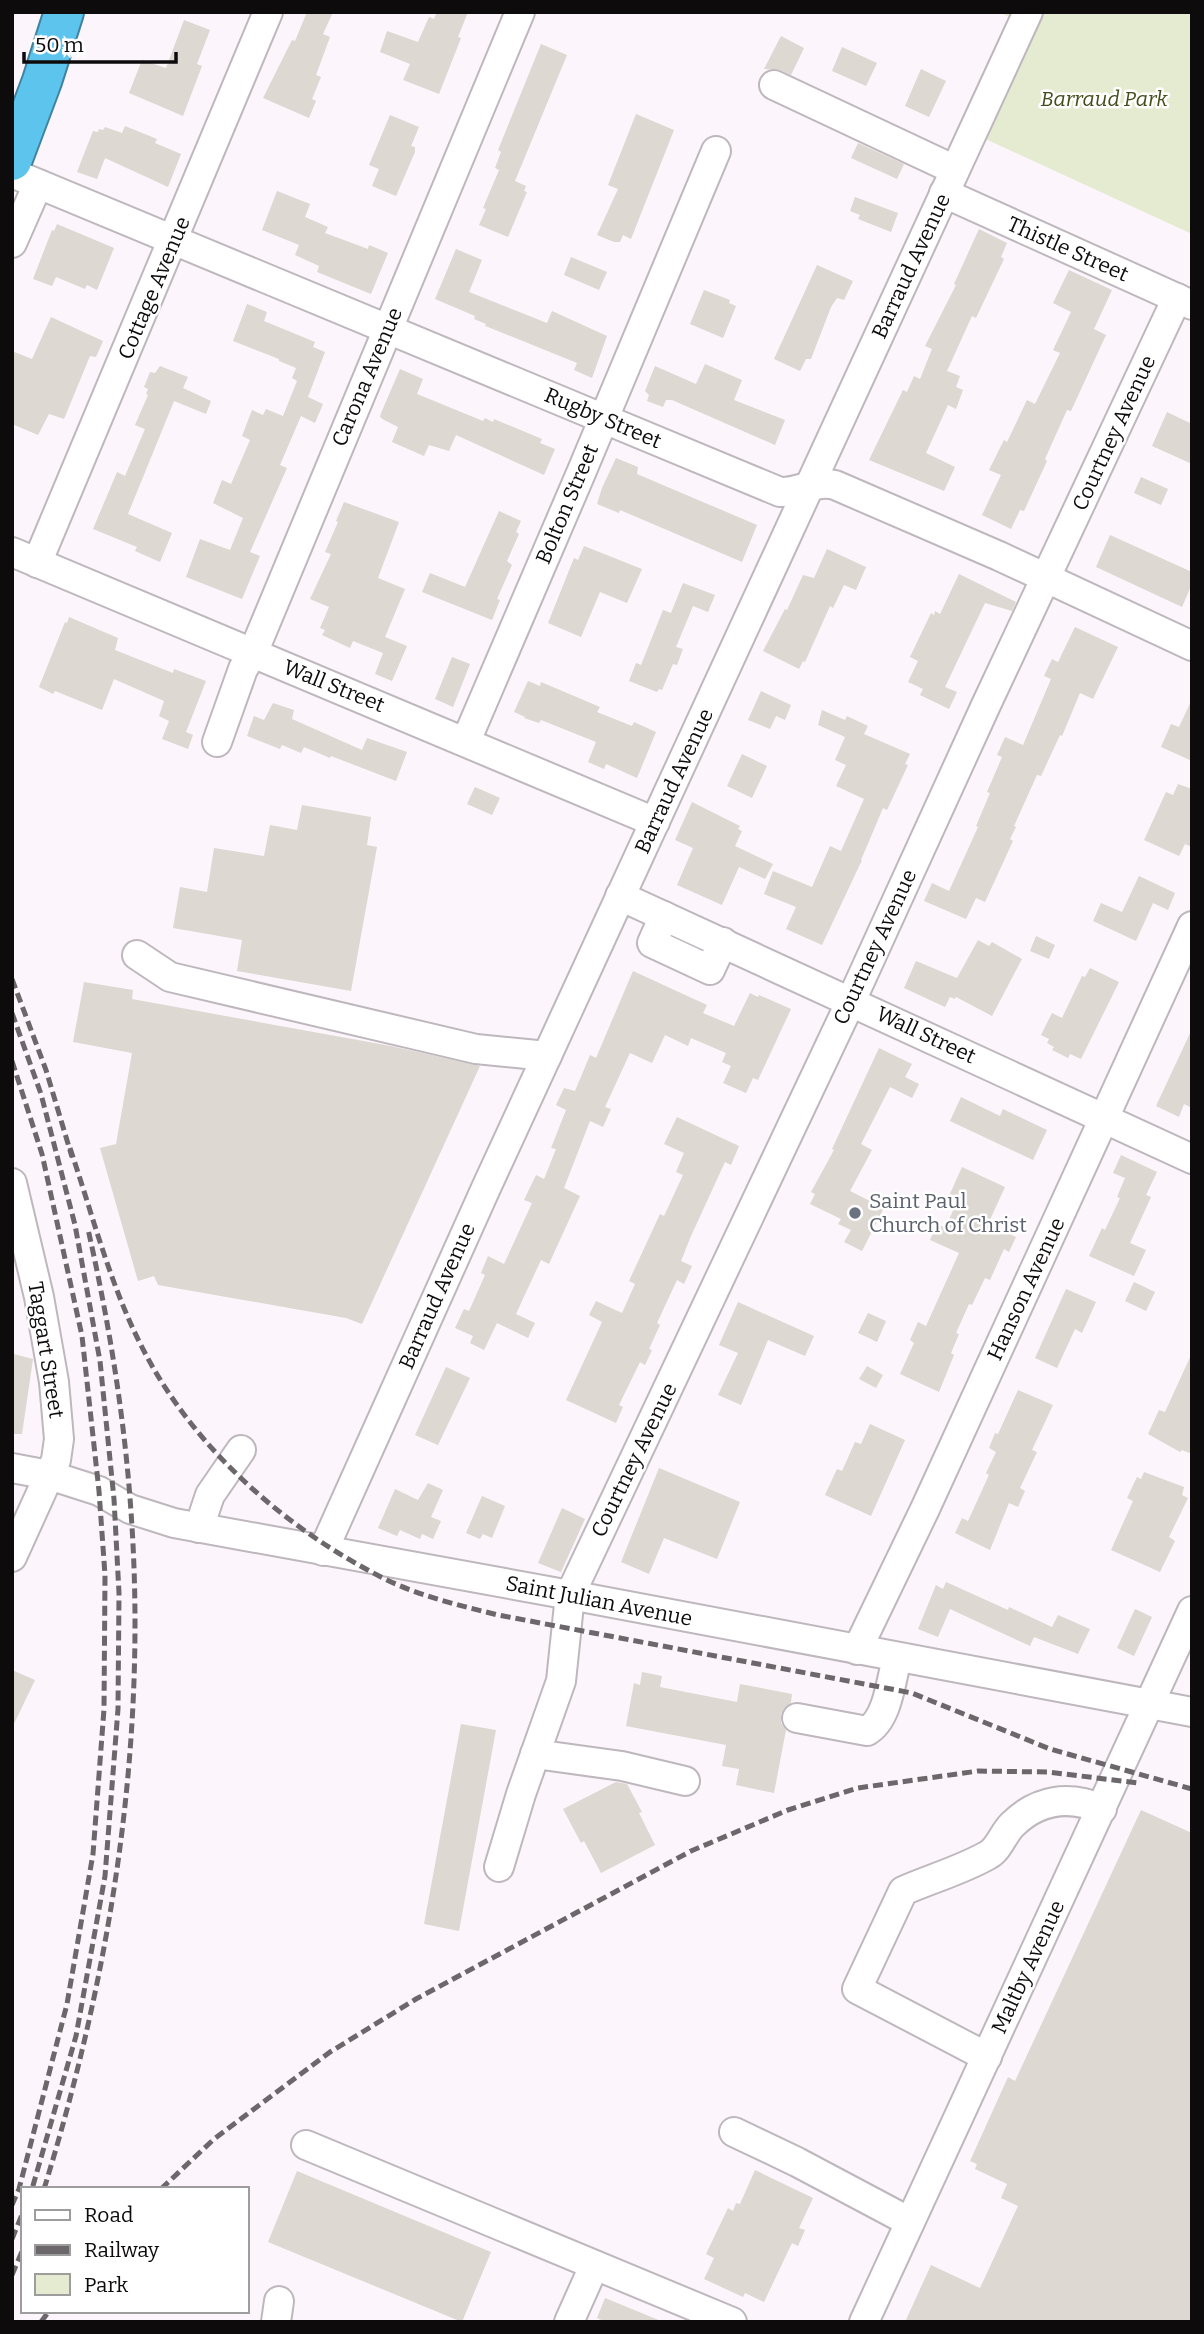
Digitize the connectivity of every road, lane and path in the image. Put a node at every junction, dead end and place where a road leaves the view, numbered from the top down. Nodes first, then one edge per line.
1 (36, 12) edge
2 (64, 12) edge
3 (268, 12) edge
4 (520, 12) edge
5 (1028, 12) edge
6 (774, 85) dead end
7 (12, 86) edge
8 (716, 150) dead end
9 (21, 173) edge
10 (950, 181) junction
11 (174, 240) junction
12 (12, 243) edge
13 (1184, 301) edge
14 (387, 328) junction
15 (603, 419) junction
16 (810, 484) junction
17 (25, 557) edge
18 (1045, 578) junction
19 (1192, 646) edge
20 (253, 653) junction
21 (466, 741) junction
22 (217, 742) dead end
23 (655, 822) junction
24 (621, 896) junction
25 (1192, 926) edge
26 (137, 955) dead end
27 (851, 1001) junction
28 (547, 1056) junction
29 (1104, 1118) junction
30 (1192, 1159) edge
31 (12, 1183) edge
32 (18, 1231) edge
33 (241, 1450) dead end
34 (12, 1468) edge
35 (49, 1475) junction
36 (199, 1528) junction
37 (323, 1551) junction
38 (12, 1557) edge
39 (570, 1595) junction
40 (1192, 1611) edge
41 (857, 1650) junction
42 (897, 1658) junction
43 (1148, 1704) junction
44 (1192, 1712) edge
45 (797, 1718) dead end
46 (535, 1754) junction
47 (685, 1781) dead end
48 (1101, 1809) junction
49 (499, 1867) dead end
50 (987, 2057) junction
51 (734, 2133) dead end
52 (306, 2145) dead end
53 (910, 2222) junction
54 (594, 2266) junction
55 (569, 2322) edge
56 (732, 2322) edge
57 (864, 2322) edge

1 - 7 highway
2 - 9 highway
3 - 11 street, Cottage Avenue
4 - 14 street, Carona Avenue
5 - 10 street, Barraud Avenue
6 - 10 street, Thistle Street
8 - 15 street, Bolton Street
9 - 11 street, Rugby Street
9 - 12 street
10 - 13 street, Thistle Street
10 - 16 street, Barraud Avenue
11 - 14 street, Rugby Street
11 - 17 street, Cottage Avenue
13 - 18 street, Courtney Avenue
14 - 15 street, Rugby Street
14 - 20 street, Carona Avenue
15 - 16 street, Rugby Street
15 - 21 street, Bolton Street
16 - 18 street, Rugby Street
16 - 23 street, Barraud Avenue
17 - 20 street, Wall Street
18 - 19 street, Rugby Street
18 - 27 street, Courtney Avenue
20 - 21 street, Wall Street
20 - 22 street, Carona Avenue
21 - 23 street, Wall Street
23 - 24 street, Barraud Avenue
24 - 27 street, Wall Street
24 - 28 street, Barraud Avenue
25 - 29 street, Hanson Avenue
26 - 28 street
27 - 29 street, Wall Street
27 - 39 street, Courtney Avenue
28 - 37 street, Barraud Avenue
29 - 30 street, Wall Street
29 - 41 street, Hanson Avenue
31 - 32 street, Taggart Street
32 - 35 street, Taggart Street
33 - 36 street
34 - 35 street, Saint Julian Avenue
35 - 36 street, Saint Julian Avenue
35 - 38 street
36 - 37 street, Saint Julian Avenue
37 - 39 street, Saint Julian Avenue
39 - 41 street, Saint Julian Avenue
39 - 46 street, Courtney Avenue
40 - 43 street, Maltby Avenue
41 - 42 street, Saint Julian Avenue
42 - 43 street, Saint Julian Avenue
42 - 45 street
43 - 44 street, Saint Julian Avenue
43 - 48 street, Maltby Avenue
46 - 47 street
46 - 49 street, Courtney Avenue
48 - 50 street, Maltby Avenue
48 - 50 street
50 - 53 street, Maltby Avenue
51 - 53 street
52 - 54 street
53 - 57 street, Maltby Avenue
54 - 55 street
54 - 56 street

